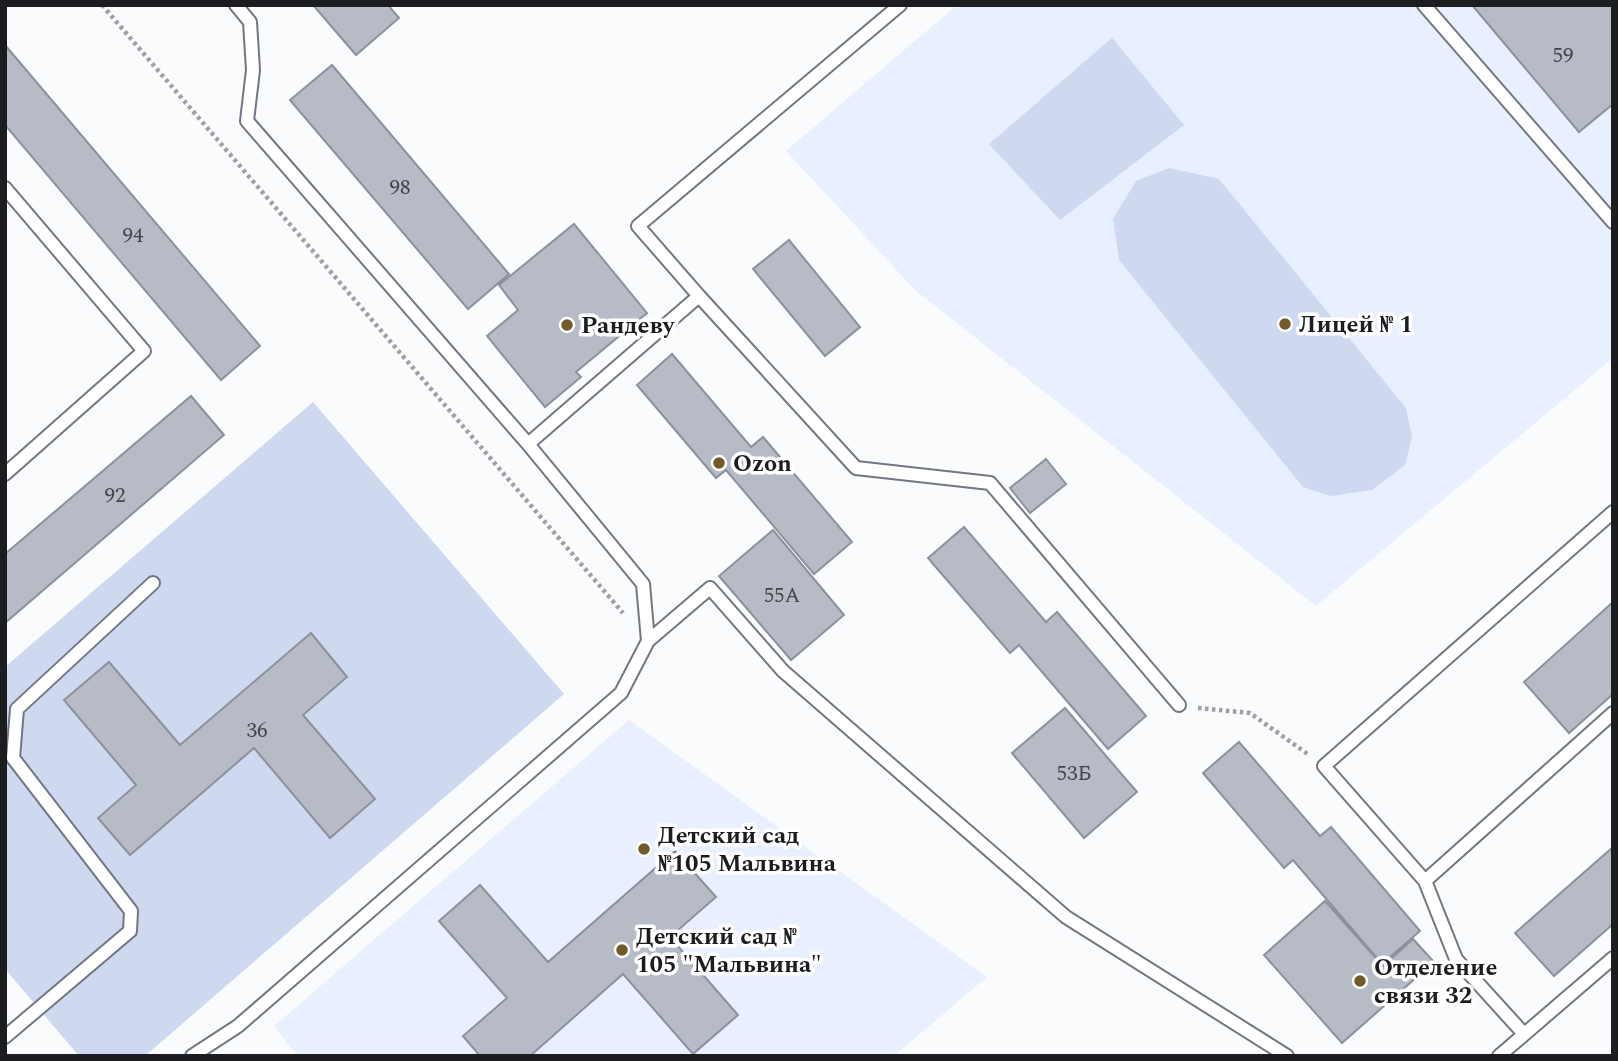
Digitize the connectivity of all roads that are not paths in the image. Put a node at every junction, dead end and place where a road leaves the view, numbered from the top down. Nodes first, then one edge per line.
1 (236, 5) edge
2 (900, 5) edge
3 (1424, 5) edge
4 (5, 188) edge
5 (1613, 222) edge
6 (699, 296) junction
7 (528, 444) junction
8 (5, 474) edge
9 (1613, 512) edge
10 (153, 583) dead end
11 (648, 641) junction
12 (1179, 705) road end
13 (1613, 713) edge
14 (1425, 881) junction
15 (1613, 958) edge
16 (1524, 1034) junction
17 (5, 1037) edge
18 (192, 1056) edge
19 (1287, 1056) edge
20 (1499, 1056) edge

1 - 7 lane
2 - 6 lane
3 - 5 lane
4 - 8 lane
6 - 7 lane
6 - 12 lane
7 - 11 lane
9 - 14 lane
10 - 17 lane
11 - 18 lane
11 - 19 lane
13 - 14 lane
14 - 16 lane
15 - 16 lane
16 - 20 lane

